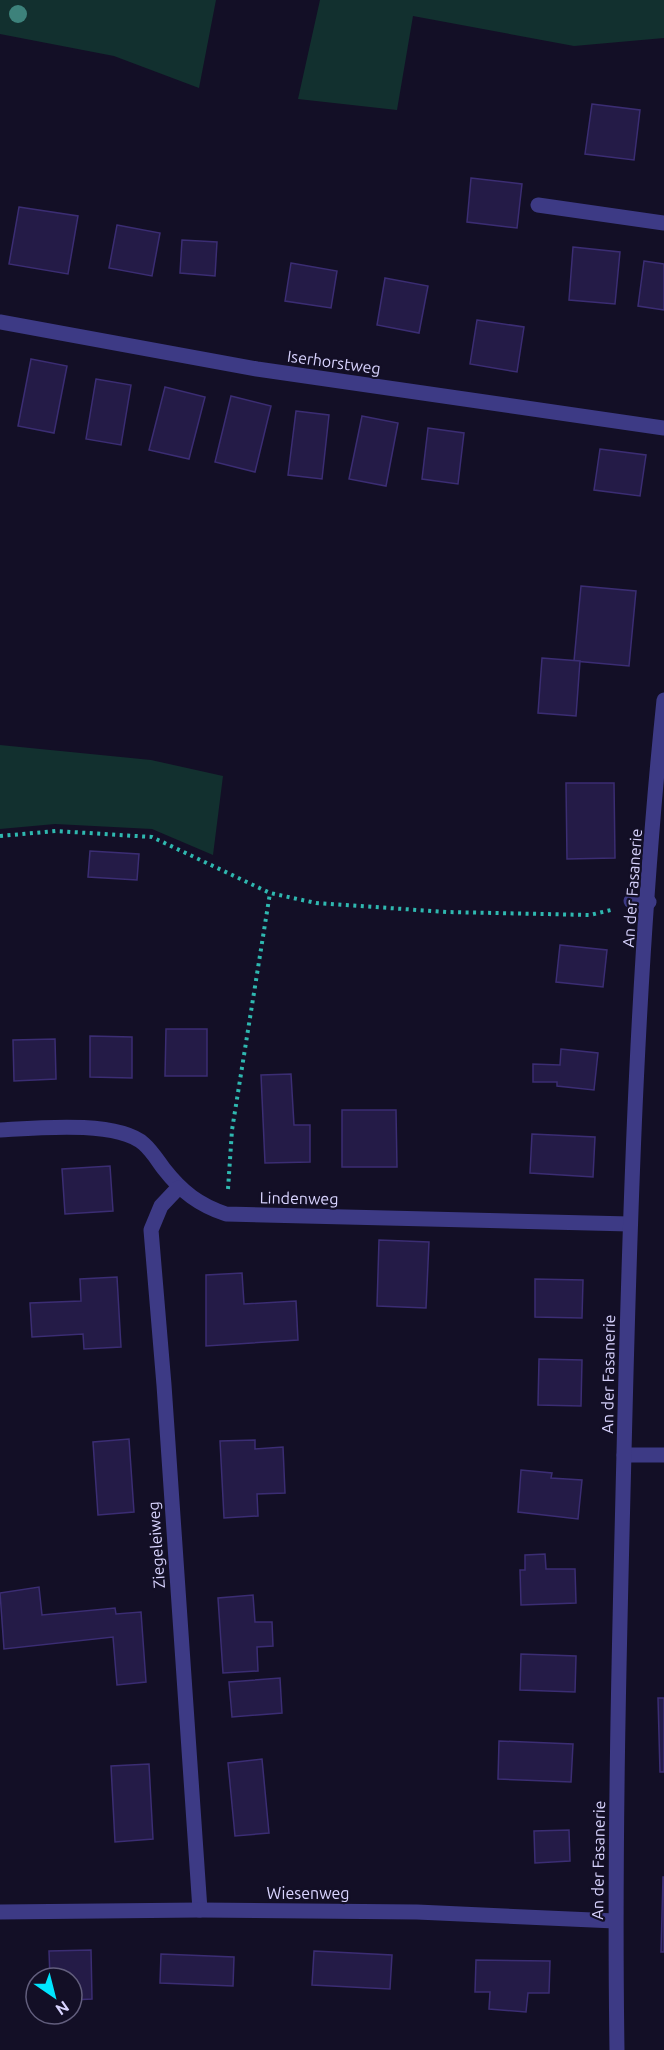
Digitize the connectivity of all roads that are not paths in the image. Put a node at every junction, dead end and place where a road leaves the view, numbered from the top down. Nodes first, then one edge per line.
1 (538, 205) dead end
2 (664, 223) edge
3 (0, 322) edge
4 (664, 428) edge
5 (664, 700) edge
6 (660, 804) edge
7 (631, 901) road end
8 (649, 902) junction
9 (0, 1130) edge
10 (178, 1188) junction
11 (630, 1224) junction
12 (624, 1455) junction
13 (664, 1455) edge
14 (200, 1910) junction
15 (0, 1912) edge
16 (615, 1921) junction
17 (617, 2050) edge

1 - 2 street
3 - 4 street, Iserhorstweg
5 - 6 street, An der Fasanerie
6 - 8 street, An der Fasanerie
7 - 8 street
8 - 11 street, An der Fasanerie
9 - 10 street, Lindenweg
10 - 11 street, Lindenweg
10 - 14 street, Ziegeleiweg
11 - 12 street, An der Fasanerie
12 - 13 street
12 - 16 street, An der Fasanerie
14 - 15 street, Wiesenweg
14 - 16 street, Wiesenweg
16 - 17 street, An der Fasanerie

